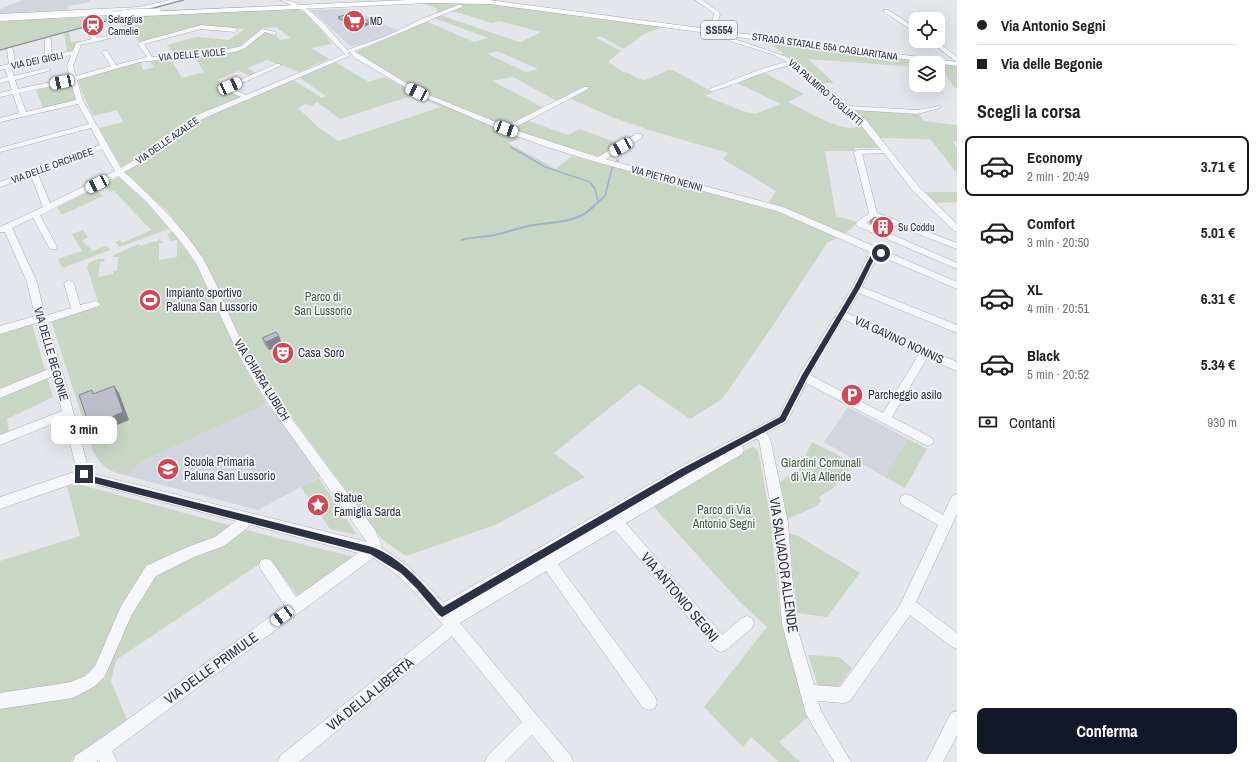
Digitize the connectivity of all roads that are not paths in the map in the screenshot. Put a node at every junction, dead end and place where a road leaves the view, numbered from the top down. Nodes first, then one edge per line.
1 (177, 0) edge
2 (283, 0) edge
3 (420, 0) edge
4 (482, 0) edge
5 (698, 0) edge
6 (297, 6) junction
7 (460, 6) dead end
8 (886, 11) dead end
9 (0, 16) edge
10 (28, 18) junction
11 (0, 20) edge
12 (909, 26) edge
13 (87, 28) dead end
14 (712, 29) junction
15 (236, 30) dead end
16 (274, 33) dead end
17 (729, 33) junction
18 (81, 36) dead end
19 (113, 37) dead end
20 (48, 40) dead end
21 (96, 41) junction
22 (81, 44) junction
23 (940, 48) edge
24 (10, 49) dead end
25 (75, 52) junction
26 (105, 52) dead end
27 (348, 54) junction
28 (48, 58) junction
29 (150, 58) junction
30 (957, 62) edge
31 (793, 63) junction
32 (278, 65) dead end
33 (6, 66) edge
34 (115, 68) junction
35 (48, 70) dead end
36 (11, 79) junction
37 (74, 79) junction
38 (0, 81) edge
39 (586, 88) dead end
40 (711, 90) dead end
41 (15, 91) junction
42 (0, 95) edge
43 (248, 98) junction
44 (80, 101) junction
45 (938, 106) dead end
46 (847, 108) junction
47 (23, 114) junction
48 (0, 120) edge
49 (92, 125) junction
50 (506, 129) junction
51 (639, 136) dead end
52 (104, 146) junction
53 (0, 150) edge
54 (881, 152) dead end
55 (599, 160) junction
56 (33, 172) junction
57 (119, 172) junction
58 (0, 184) edge
59 (48, 207) junction
60 (35, 214) junction
61 (873, 214) junction
62 (3, 228) edge
63 (957, 229) edge
64 (893, 239) junction
65 (887, 246) dead end
66 (957, 246) edge
67 (53, 247) dead end
68 (875, 251) junction
69 (957, 266) edge
70 (68, 283) dead end
71 (957, 286) edge
72 (857, 288) junction
73 (96, 304) dead end
74 (76, 310) junction
75 (841, 314) junction
76 (41, 319) junction
77 (957, 329) edge
78 (0, 330) edge
79 (925, 353) junction
80 (957, 367) edge
81 (57, 370) junction
82 (804, 377) junction
83 (0, 394) edge
84 (68, 413) junction
85 (886, 418) junction
86 (758, 433) junction
87 (0, 440) edge
88 (928, 441) dead end
89 (84, 474) junction
90 (906, 500) dead end
91 (957, 500) edge
92 (0, 503) edge
93 (614, 518) junction
94 (248, 520) junction
95 (946, 523) junction
96 (372, 550) junction
97 (546, 558) junction
98 (266, 565) dead end
99 (908, 606) junction
100 (294, 607) junction
101 (448, 620) junction
102 (747, 623) dead end
103 (957, 642) edge
104 (808, 692) junction
105 (0, 701) edge
106 (649, 702) dead end
107 (957, 719) edge
108 (533, 724) junction
109 (106, 751) edge
110 (81, 762) edge
111 (286, 762) edge
112 (493, 762) edge
113 (564, 762) edge
114 (844, 762) edge
115 (934, 762) edge

1 - 9 street
2 - 6 street, VIA PIETRO NENNI
3 - 6 main road, STRADA STATALE 554 CAGLIARITANA / SS554
4 - 14 main road, STRADA STATALE 554 CAGLIARITANA / SS554
5 - 14 street
6 - 10 main road, STRADA STATALE 554 CAGLIARITANA / SS554, bridge
6 - 10 main road, STRADA STATALE 554 CAGLIARITANA / SS554, bridge
6 - 17 main road, STRADA STATALE 554 CAGLIARITANA / SS554
6 - 27 street, VIA PIETRO NENNI
7 - 27 street, VIA DELLE AZALEE
8 - 12 street
10 - 11 main road, STRADA STATALE 554 CAGLIARITANA / SS554
13 - 21 street
14 - 30 main road, STRADA STATALE 554 CAGLIARITANA / SS554
15 - 29 street, VIA DELLE VIOLE
16 - 29 street, VIA DELLE VIOLE
17 - 30 main road, STRADA STATALE 554 CAGLIARITANA / SS554
17 - 31 street, VIA PALMIRO TOGLIATTI
18 - 22 street
19 - 21 street
20 - 28 street
21 - 22 street
22 - 25 street
23 - 30 street
24 - 33 street
25 - 28 street, VIA DEI GIGLI
25 - 37 street, VIA CHIARA LUBICH
26 - 34 street
27 - 43 street, VIA DELLE AZALEE
27 - 50 street, VIA PIETRO NENNI
28 - 33 street, VIA DEI GIGLI
29 - 34 street, VIA DELLE VIOLE
31 - 40 street
31 - 46 street, VIA PALMIRO TOGLIATTI
32 - 43 street
33 - 36 street
34 - 37 street, VIA DELLE VIOLE
35 - 36 street
36 - 38 street
36 - 41 street
37 - 41 street, VIA DELLE VIOLE
37 - 44 street, VIA CHIARA LUBICH
39 - 50 street
41 - 42 street, VIA DELLE VIOLE
41 - 47 street
43 - 57 street, VIA DELLE AZALEE
44 - 47 street
44 - 49 street, VIA CHIARA LUBICH
45 - 46 street
46 - 63 street, VIA PALMIRO TOGLIATTI
47 - 48 street
49 - 52 street, VIA CHIARA LUBICH
49 - 53 street
50 - 55 street, VIA PIETRO NENNI
51 - 55 street
52 - 56 street, VIA DELLE ORCHIDEE
52 - 57 street, VIA CHIARA LUBICH
54 - 61 street
55 - 68 street, VIA PIETRO NENNI
56 - 58 street, VIA DELLE ORCHIDEE
56 - 59 street
57 - 59 street, VIA DELLE AZALEE
57 - 96 street, VIA CHIARA LUBICH
59 - 60 street, VIA DELLE AZALEE
60 - 62 street, VIA DELLE AZALEE
60 - 67 street
61 - 64 street
61 - 66 street
62 - 76 street, VIA DELLE BEGONIE
64 - 65 street
64 - 69 street
68 - 71 street, VIA PIETRO NENNI
68 - 72 street
70 - 74 street
72 - 75 street
72 - 77 street
73 - 74 street
74 - 76 street
75 - 79 street, VIA GAVINO NONNIS
75 - 82 street
76 - 78 street
76 - 81 street, VIA DELLE BEGONIE
79 - 80 street, VIA GAVINO NONNIS
79 - 85 street
81 - 83 street
81 - 84 street, VIA DELLE BEGONIE
82 - 85 street
82 - 86 street
84 - 87 street
84 - 89 street, VIA DELLE BEGONIE
85 - 88 street
86 - 93 street
86 - 104 street, VIA SALVADOR ALLENDE
89 - 92 street
89 - 94 street
90 - 95 street
91 - 95 street
93 - 97 street
93 - 102 street, VIA ANTONIO SEGNI
94 - 96 street
94 - 105 street
95 - 99 street
96 - 100 street, VIA DELLE PRIMULE
96 - 101 street
97 - 101 street
97 - 106 street
98 - 100 street
99 - 103 street
99 - 104 street
100 - 109 street, VIA DELLE PRIMULE
101 - 108 street
101 - 111 street, VIA DELLA LIBERTÀ
104 - 114 street, VIA SALVADOR ALLENDE
107 - 115 street
108 - 112 street
108 - 113 street
109 - 110 street, VIA DELLE PRIMULE

